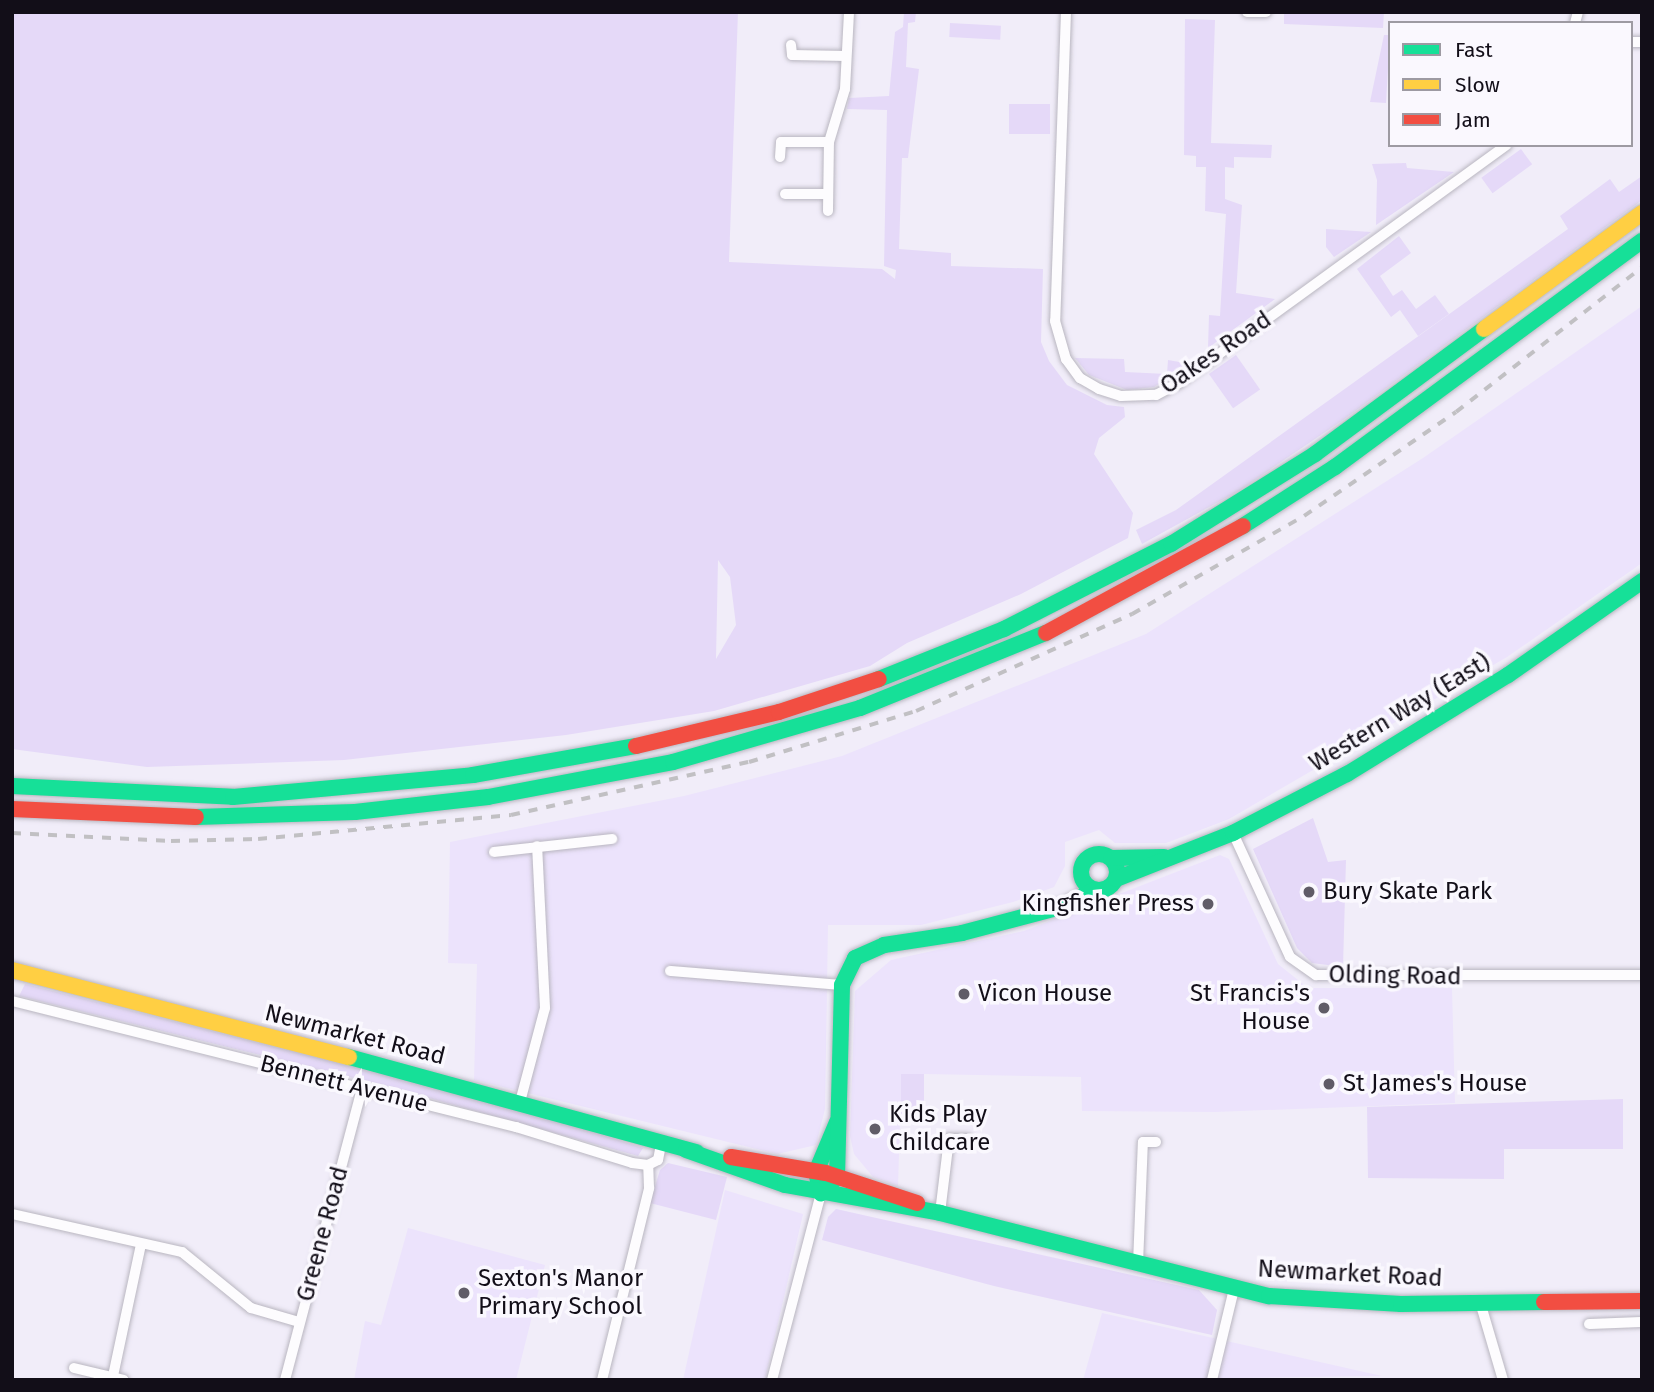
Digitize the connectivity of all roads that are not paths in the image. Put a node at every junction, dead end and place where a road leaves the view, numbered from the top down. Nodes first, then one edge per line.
1 (849, 12) edge
2 (1066, 12) edge
3 (1247, 12) edge
4 (1266, 12) edge
5 (791, 45) dead end
6 (846, 56) junction
7 (829, 142) junction
8 (1504, 147) edge
9 (780, 157) dead end
10 (785, 194) dead end
11 (828, 194) junction
12 (828, 211) dead end
13 (1642, 213) edge
14 (1642, 241) edge
15 (1642, 581) edge
16 (12, 786) edge
17 (12, 809) edge
18 (1233, 834) junction
19 (612, 839) dead end
20 (537, 846) junction
21 (494, 852) dead end
22 (1111, 858) junction
23 (1167, 858) junction
24 (1116, 879) junction
25 (1088, 885) junction
26 (670, 971) dead end
27 (13, 975) edge
28 (1642, 975) edge
29 (842, 985) junction
30 (12, 1001) edge
31 (362, 1088) junction
32 (520, 1102) junction
33 (837, 1122) junction
34 (968, 1139) dead end
35 (1156, 1142) dead end
36 (661, 1145) junction
37 (686, 1150) junction
38 (649, 1165) junction
39 (816, 1172) junction
40 (837, 1177) junction
41 (821, 1193) junction
42 (940, 1213) junction
43 (12, 1214) edge
44 (141, 1244) junction
45 (1138, 1264) junction
46 (1234, 1289) junction
47 (1642, 1301) edge
48 (1480, 1302) junction
49 (299, 1322) junction
50 (1642, 1322) edge
51 (1589, 1324) dead end
52 (74, 1367) dead end
53 (113, 1376) junction
54 (124, 1380) edge
55 (285, 1380) edge
56 (602, 1380) edge
57 (772, 1380) edge
58 (1212, 1380) edge
59 (1503, 1380) edge

1 - 6 street
2 - 8 street, Oakes Road
3 - 4 street
5 - 6 street
6 - 7 street
7 - 9 street
7 - 11 street
10 - 11 street
11 - 12 street
13 - 16 main road
14 - 17 main road
15 - 18 main road, Western Way (East)
18 - 23 main road, Western Way (East)
18 - 28 street, Olding Road
19 - 20 street
20 - 21 street
20 - 32 street
22 - 23 main road, Western Way (East)
22 - 24 main road
22 - 25 main road
23 - 24 main road, Western Way (East)
24 - 25 main road
25 - 29 main road
26 - 29 street
27 - 32 main road, Newmarket Road
29 - 33 main road
30 - 31 street, Bennett Avenue
31 - 38 street, Bennett Avenue
31 - 49 street, Greene Road
32 - 36 main road, Newmarket Road
33 - 39 main road
33 - 40 main road
34 - 42 street
35 - 45 street
36 - 37 main road, Newmarket Road
36 - 38 street
37 - 39 main road, Newmarket Road
37 - 41 main road, Newmarket Road
38 - 56 street
39 - 40 main road, Newmarket Road
39 - 41 main road
40 - 41 main road
40 - 42 main road, Newmarket Road
41 - 42 main road, Newmarket Road
41 - 57 street
42 - 45 main road, Newmarket Road
43 - 44 street
44 - 49 street
44 - 53 street
45 - 46 main road, Newmarket Road
46 - 48 main road, Newmarket Road
46 - 58 street
47 - 48 main road, Newmarket Road
48 - 59 street
49 - 55 street, Greene Road
50 - 51 street
52 - 53 street
53 - 54 street

